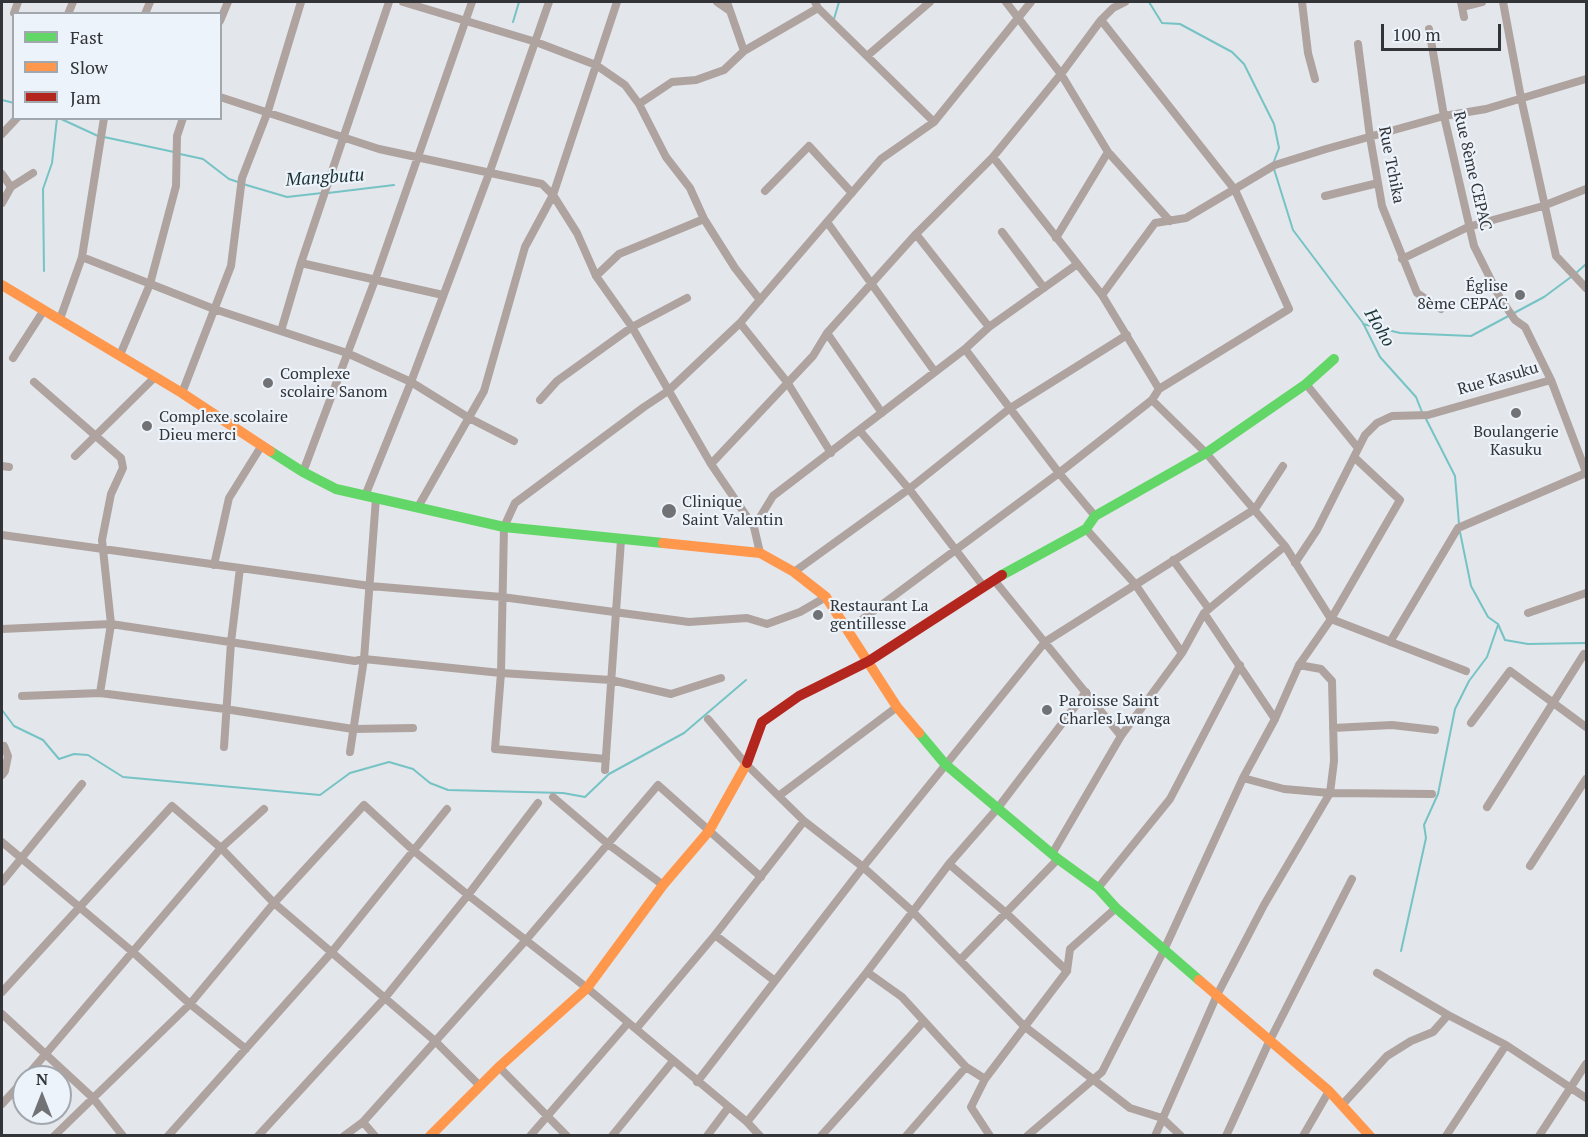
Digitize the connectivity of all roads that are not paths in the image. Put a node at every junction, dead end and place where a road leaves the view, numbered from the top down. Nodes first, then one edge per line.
1 (228, 2) edge
2 (301, 2) edge
3 (389, 2) edge
4 (403, 2) edge
5 (472, 2) edge
6 (549, 2) edge
7 (617, 2) edge
8 (717, 2) edge
9 (727, 2) edge
10 (930, 2) edge
11 (1006, 2) edge
12 (1031, 2) edge
13 (1125, 2) edge
14 (1302, 2) edge
15 (1482, 2) edge
16 (1503, 2) edge
17 (1461, 4) edge
18 (816, 5) edge
19 (730, 11) junction
20 (222, 16) edge
21 (1464, 17) dead end
22 (1018, 18) junction
23 (1101, 20) junction
24 (466, 21) junction
25 (1429, 29) dead end
26 (536, 42) junction
27 (1358, 44) dead end
28 (744, 51) junction
29 (867, 56) junction
30 (596, 65) junction
31 (1061, 74) junction
32 (1315, 79) dead end
33 (1587, 79) edge
34 (222, 98) edge
35 (1521, 98) junction
36 (639, 104) junction
37 (267, 111) junction
38 (1443, 116) junction
39 (15, 120) edge
40 (104, 120) edge
41 (182, 120) edge
42 (934, 122) junction
43 (2, 134) edge
44 (344, 137) junction
45 (1370, 137) junction
46 (1108, 152) junction
47 (417, 156) junction
48 (993, 157) junction
49 (490, 171) junction
50 (33, 173) dead end
51 (2, 174) edge
52 (1378, 183) junction
53 (11, 187) junction
54 (1587, 189) edge
55 (1234, 190) junction
56 (765, 191) dead end
57 (852, 193) junction
58 (553, 195) junction
59 (1325, 196) dead end
60 (2, 203) edge
61 (1543, 206) junction
62 (704, 219) junction
63 (1170, 221) junction
64 (827, 222) junction
65 (1468, 227) junction
66 (1002, 232) dead end
67 (916, 234) junction
68 (1056, 237) junction
69 (82, 257) junction
70 (1402, 259) junction
71 (301, 263) junction
72 (1076, 265) junction
73 (596, 276) junction
74 (375, 280) junction
75 (150, 284) junction
76 (871, 284) junction
77 (2, 285) edge
78 (1044, 288) junction
79 (1587, 288) edge
80 (443, 295) junction
81 (1102, 296) junction
82 (687, 298) dead end
83 (760, 300) junction
84 (214, 309) junction
85 (1441, 309) dead end
86 (44, 310) junction
87 (60, 319) junction
88 (741, 323) junction
89 (632, 327) junction
90 (989, 327) junction
91 (281, 331) junction
92 (827, 333) junction
93 (1127, 336) junction
94 (964, 349) junction
95 (347, 353) junction
96 (120, 355) junction
97 (13, 358) dead end
98 (1334, 358) dead end
99 (935, 372) junction
100 (155, 377) junction
101 (1551, 380) junction
102 (34, 382) dead end
103 (411, 382) junction
104 (787, 382) junction
105 (1306, 384) junction
106 (1159, 389) junction
107 (668, 392) junction
108 (182, 393) junction
109 (540, 400) dead end
110 (1152, 400) junction
111 (1009, 409) junction
112 (882, 413) junction
113 (469, 418) junction
114 (860, 431) junction
115 (94, 437) junction
116 (514, 441) dead end
117 (262, 445) junction
118 (831, 453) junction
119 (1206, 453) junction
120 (1356, 453) junction
121 (75, 456) dead end
122 (711, 465) junction
123 (1283, 466) dead end
124 (303, 472) junction
125 (1587, 472) edge
126 (1059, 473) junction
127 (909, 489) junction
128 (370, 497) junction
129 (418, 507) junction
130 (1255, 509) junction
131 (1095, 516) junction
132 (504, 527) junction
133 (754, 527) junction
134 (1086, 529) junction
135 (2, 536) edge
136 (621, 540) junction
137 (1285, 546) junction
138 (103, 549) junction
139 (955, 551) junction
140 (760, 553) junction
141 (1173, 561) junction
142 (1295, 563) junction
143 (214, 565) junction
144 (240, 568) junction
145 (794, 572) junction
146 (994, 580) junction
147 (1135, 584) junction
148 (370, 586) junction
149 (984, 587) junction
150 (1587, 593) edge
151 (502, 597) junction
152 (826, 597) junction
153 (615, 611) junction
154 (1206, 611) junction
155 (1528, 613) dead end
156 (1331, 619) junction
157 (111, 624) junction
158 (2, 629) edge
159 (848, 630) junction
160 (231, 642) junction
161 (1045, 642) junction
162 (1390, 642) junction
163 (1182, 653) junction
164 (1584, 654) dead end
165 (364, 659) junction
166 (869, 661) junction
167 (1240, 665) junction
168 (1299, 665) junction
169 (1466, 671) dead end
170 (501, 672) junction
171 (721, 678) dead end
172 (611, 680) junction
173 (1086, 692) junction
174 (100, 693) junction
175 (22, 696) dead end
176 (1553, 702) junction
177 (897, 707) junction
178 (225, 709) junction
179 (708, 719) dead end
180 (1275, 719) junction
181 (1471, 723) dead end
182 (1587, 727) edge
183 (413, 728) dead end
184 (1333, 728) junction
185 (353, 729) junction
186 (1435, 730) dead end
187 (1121, 736) junction
188 (4, 746) dead end
189 (224, 747) dead end
190 (350, 752) dead end
191 (606, 759) junction
192 (746, 764) junction
193 (945, 764) junction
194 (605, 770) dead end
195 (2, 775) edge
196 (1243, 778) junction
197 (1587, 779) edge
198 (82, 784) dead end
199 (1330, 793) junction
200 (1432, 794) dead end
201 (780, 795) junction
202 (552, 797) dead end
203 (538, 803) dead end
204 (1487, 807) dead end
205 (997, 808) junction
206 (264, 809) dead end
207 (447, 809) dead end
208 (804, 821) junction
209 (709, 831) junction
210 (2, 842) edge
211 (608, 844) junction
212 (221, 848) junction
213 (414, 850) junction
214 (1055, 856) junction
215 (22, 859) junction
216 (948, 864) junction
217 (1530, 866) dead end
218 (863, 867) junction
219 (761, 877) junction
220 (1352, 879) dead end
221 (2, 882) edge
222 (663, 885) junction
223 (1098, 888) junction
224 (468, 895) junction
225 (274, 903) junction
226 (78, 907) junction
227 (1116, 908) junction
228 (913, 912) junction
229 (1006, 913) junction
230 (715, 935) junction
231 (526, 940) junction
232 (1164, 950) junction
233 (134, 952) junction
234 (331, 953) junction
235 (960, 960) junction
236 (1067, 971) junction
237 (867, 972) junction
238 (1377, 973) dead end
239 (774, 981) junction
240 (587, 987) junction
241 (2, 992) edge
242 (1216, 995) junction
243 (384, 999) junction
244 (190, 1004) junction
245 (2, 1014) edge
246 (1448, 1015) junction
247 (924, 1021) junction
248 (628, 1023) junction
249 (1024, 1026) junction
250 (636, 1029) junction
251 (435, 1041) junction
252 (1269, 1042) junction
253 (1506, 1045) junction
254 (246, 1049) junction
255 (47, 1055) junction
256 (673, 1061) junction
257 (1587, 1064) edge
258 (37, 1065) edge
259 (499, 1067) junction
260 (966, 1067) junction
261 (985, 1079) junction
262 (1094, 1080) junction
263 (697, 1082) junction
264 (480, 1086) junction
265 (1572, 1089) junction
266 (1329, 1091) junction
267 (12, 1093) edge
268 (93, 1098) junction
269 (1587, 1098) edge
270 (2, 1104) edge
271 (1342, 1105) junction
272 (728, 1108) junction
273 (547, 1115) junction
274 (1162, 1119) junction
275 (363, 1122) junction
276 (747, 1122) junction
277 (54, 1136) edge
278 (123, 1136) edge
279 (168, 1136) edge
280 (258, 1136) edge
281 (344, 1136) edge
282 (375, 1136) edge
283 (430, 1136) edge
284 (530, 1136) edge
285 (567, 1136) edge
286 (612, 1136) edge
287 (707, 1136) edge
288 (760, 1136) edge
289 (821, 1136) edge
290 (906, 1136) edge
291 (990, 1136) edge
292 (1027, 1136) edge
293 (1155, 1136) edge
294 (1181, 1136) edge
295 (1227, 1136) edge
296 (1304, 1136) edge
297 (1370, 1136) edge
298 (1446, 1136) edge
299 (1539, 1136) edge

1 - 20 street
2 - 37 street
3 - 44 street
4 - 24 street
5 - 24 street
6 - 26 street
7 - 30 street
8 - 19 street
9 - 19 street
10 - 29 street
11 - 22 street
12 - 22 street
13 - 23 street
14 - 32 street
15 - 17 street
16 - 35 street
17 - 21 street
18 - 28 street
18 - 29 street
19 - 28 street
22 - 31 street
22 - 42 street
23 - 31 street
23 - 55 street
24 - 26 street
24 - 47 street
25 - 38 street, Rue 8ème CEPAC
26 - 30 street
26 - 49 street
27 - 45 street, Rue Tchika
28 - 36 street
29 - 42 street
30 - 36 street
30 - 58 street
31 - 46 street
31 - 48 street
33 - 35 street
34 - 37 street
35 - 38 street
35 - 61 street
36 - 62 street
37 - 44 street
37 - 84 street
38 - 45 street
38 - 65 street, Rue 8ème CEPAC
39 - 43 street
40 - 69 street
41 - 75 street
42 - 57 street
44 - 47 street
44 - 71 street
45 - 52 street, Rue Tchika
45 - 55 street
46 - 63 street
46 - 68 street
47 - 49 street
47 - 74 street
48 - 67 street
48 - 68 street
49 - 58 street
49 - 80 street
50 - 53 street
51 - 53 street
52 - 59 street
52 - 70 street, Rue Tchika
53 - 60 street
54 - 61 street
55 - 63 street
55 - 106 street
56 - 57 street
57 - 64 street
58 - 73 street
58 - 113 street
61 - 65 street
61 - 79 street
62 - 73 street
62 - 83 street
63 - 81 street
64 - 76 street
64 - 83 street
65 - 70 street
65 - 101 street, Rue 8ème CEPAC
66 - 78 street
67 - 76 street
67 - 90 street
68 - 72 street
69 - 75 street
69 - 87 street
70 - 85 street, Rue Tchika
71 - 74 street
71 - 91 street
72 - 78 street
72 - 81 street
73 - 89 street
74 - 80 street
74 - 95 street
75 - 84 street
75 - 96 street
76 - 92 street
76 - 99 street
77 - 86 street
78 - 90 street
80 - 103 street
81 - 93 street
82 - 89 street
83 - 88 street
84 - 91 street
84 - 108 street
86 - 87 street
86 - 97 street
87 - 96 street
88 - 104 street
88 - 107 street
89 - 107 street
89 - 109 street
90 - 94 street
91 - 95 street
92 - 104 street
92 - 112 street
93 - 106 street
93 - 111 street
94 - 99 street
94 - 111 street
95 - 103 street
95 - 124 street
96 - 100 street
98 - 105 street
99 - 112 street
100 - 108 street
100 - 115 street
101 - 120 street, Rue Kasuku
101 - 125 street, Rue Kasuku
102 - 115 street
103 - 113 street
103 - 128 street
104 - 118 street
104 - 122 street
105 - 119 street
105 - 120 street
106 - 110 street
107 - 122 street
107 - 132 street
108 - 117 street
110 - 119 street
110 - 126 street
111 - 126 street
111 - 127 street
112 - 114 street
113 - 116 street
113 - 129 street
114 - 118 street
114 - 127 street
115 - 121 street
115 - 138 street
117 - 124 street
117 - 143 street
118 - 133 street
119 - 130 street
119 - 131 street
120 - 142 street, Rue Kasuku
120 - 156 street
122 - 133 street
123 - 130 street
124 - 128 street
125 - 162 street, Rue Kasuku
126 - 131 street
126 - 139 street
127 - 139 street
127 - 145 street
128 - 129 street
128 - 148 street
129 - 132 street
130 - 137 street
130 - 141 street
131 - 134 street
132 - 136 street
132 - 151 street
133 - 140 street
134 - 146 street
134 - 147 street
135 - 138 street
136 - 140 street
136 - 153 street
137 - 142 street
137 - 154 street
138 - 143 street
138 - 157 street
139 - 149 street
139 - 159 street
140 - 145 street
141 - 147 street
141 - 154 street
142 - 156 street
143 - 144 street
144 - 148 street
144 - 160 street
145 - 152 street
146 - 149 street
146 - 161 street
147 - 161 street
147 - 163 street
148 - 151 street
148 - 165 street
149 - 166 street
150 - 155 street
151 - 153 street
151 - 170 street
152 - 153 street
152 - 159 street
153 - 172 street
154 - 163 street
154 - 167 street
156 - 162 street
156 - 168 street
157 - 158 street
157 - 160 street
157 - 174 street
159 - 166 street
160 - 165 street
160 - 178 street
161 - 173 street
161 - 193 street
162 - 169 street
163 - 187 street
164 - 176 street
165 - 170 street
165 - 185 street
166 - 177 street
166 - 192 street
167 - 180 street
167 - 223 street
168 - 180 street
168 - 184 street
170 - 172 street
170 - 191 street
171 - 172 street
172 - 191 street
173 - 187 street
173 - 205 street
174 - 175 street
174 - 178 street
176 - 181 street
176 - 182 street
176 - 204 street
177 - 193 street
177 - 201 street
178 - 185 street
178 - 189 street
179 - 192 street
180 - 196 street
183 - 185 street
184 - 186 street
184 - 199 street
185 - 190 street
187 - 214 street
188 - 195 street
191 - 194 street
192 - 201 street
192 - 209 street
193 - 205 street
193 - 218 street
196 - 199 street
196 - 232 street
197 - 217 street
198 - 215 street
199 - 200 street
199 - 242 street
201 - 208 street
202 - 211 street
203 - 224 street
205 - 214 street
205 - 216 street
206 - 212 street
207 - 213 street
208 - 218 street
208 - 219 street
209 - 211 street
209 - 219 street
209 - 222 street
210 - 215 street
211 - 222 street
211 - 231 street
212 - 225 street
212 - 226 street
212 - 233 street
213 - 224 street
213 - 225 street
213 - 234 street
214 - 223 street
214 - 229 street
215 - 221 street
215 - 226 street
216 - 228 street
216 - 229 street
218 - 228 street
218 - 239 street
219 - 230 street
220 - 252 street
222 - 240 street
223 - 227 street
224 - 231 street
224 - 243 street
225 - 234 street
225 - 244 street
226 - 233 street
226 - 241 street
227 - 232 street
227 - 236 street
228 - 235 street
228 - 237 street
229 - 235 street
229 - 236 street
230 - 239 street
230 - 250 street
231 - 240 street
231 - 251 street
232 - 242 street
232 - 262 street
233 - 244 street
233 - 255 street
234 - 243 street
234 - 254 street
235 - 249 street
236 - 249 street
237 - 247 street
237 - 276 street
238 - 246 street
239 - 263 street
240 - 248 street
240 - 259 street
242 - 252 street
242 - 274 street
243 - 251 street
243 - 280 street
244 - 254 street
244 - 268 street
245 - 255 street
246 - 253 street
246 - 271 street
247 - 260 street
247 - 289 street
248 - 250 street
248 - 273 street
249 - 261 street
249 - 262 street
250 - 256 street
251 - 264 street
251 - 275 street
252 - 266 street
252 - 295 street
253 - 265 street
253 - 298 street
254 - 279 street
255 - 258 street
255 - 268 street
256 - 263 street
256 - 286 street
257 - 265 street
259 - 264 street
259 - 273 street
260 - 261 street
260 - 290 street
261 - 291 street
262 - 274 street
262 - 292 street
263 - 272 street
264 - 283 street
265 - 269 street
265 - 299 street
266 - 271 street
266 - 296 street
267 - 270 street
268 - 277 street
268 - 278 street
271 - 297 street
272 - 276 street
272 - 287 street
273 - 284 street
273 - 285 street
274 - 293 street
274 - 294 street
275 - 281 street
275 - 282 street
276 - 288 street

